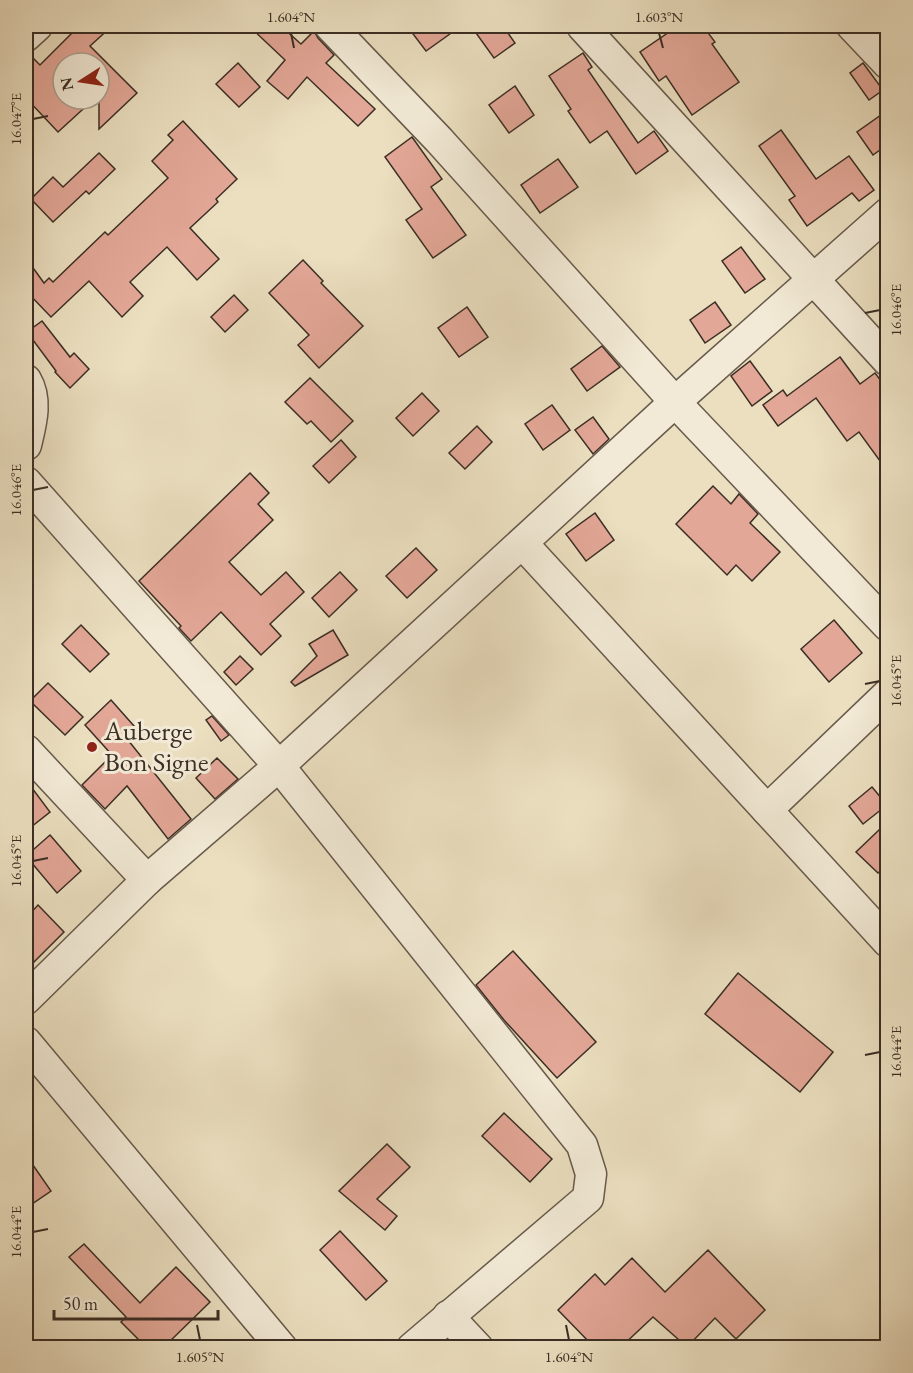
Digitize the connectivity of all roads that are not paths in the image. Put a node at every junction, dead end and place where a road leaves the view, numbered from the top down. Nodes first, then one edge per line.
1 (37, 26) edge
2 (330, 26) edge
3 (582, 26) edge
4 (852, 26) edge
5 (26, 36) edge
6 (888, 64) edge
7 (888, 213) edge
8 (813, 278) junction
9 (888, 361) edge
10 (26, 380) edge
11 (675, 402) junction
12 (26, 445) edge
13 (26, 482) edge
14 (522, 543) junction
15 (888, 626) edge
16 (888, 694) edge
17 (26, 750) edge
18 (279, 766) junction
19 (767, 810) junction
20 (147, 880) junction
21 (888, 942) edge
22 (26, 999) edge
23 (26, 1042) edge
24 (448, 1316) junction
25 (282, 1347) edge
26 (412, 1347) edge
27 (478, 1347) edge

1 - 5 street
2 - 11 street
3 - 8 street
4 - 6 street
7 - 8 street
8 - 9 street
8 - 11 street
10 - 12 street
11 - 14 street
11 - 15 street
13 - 18 street
14 - 18 street
14 - 19 street
16 - 19 street
17 - 20 street
18 - 20 street
18 - 24 street
19 - 21 street
20 - 22 street
23 - 25 street
24 - 26 street
24 - 27 street

